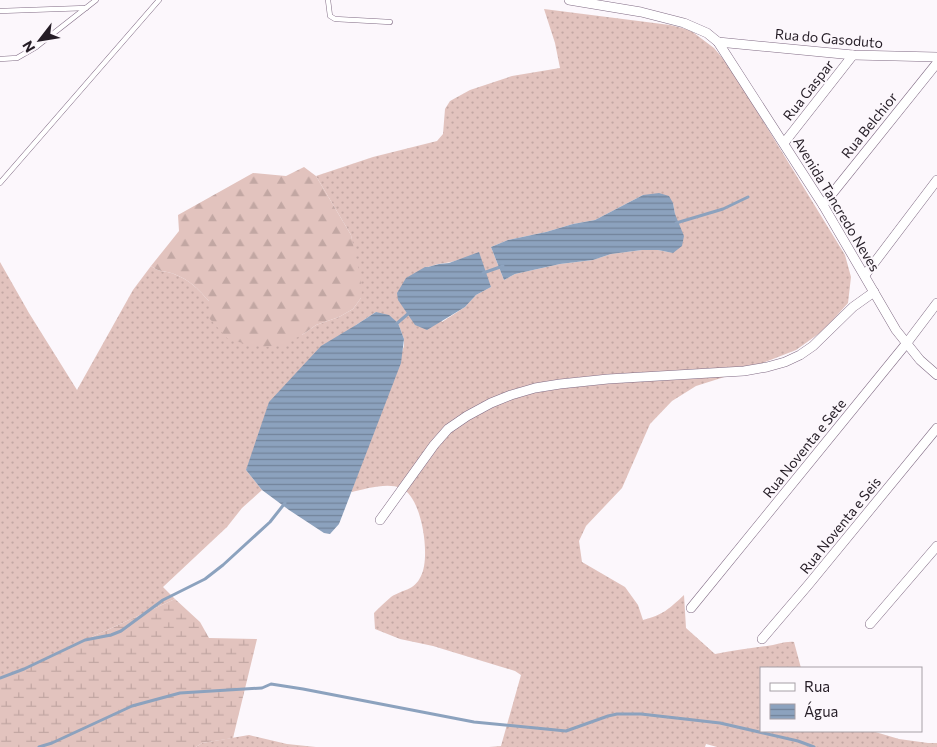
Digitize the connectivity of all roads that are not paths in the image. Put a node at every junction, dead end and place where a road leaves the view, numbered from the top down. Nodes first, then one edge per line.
1 (96, 0) edge
2 (159, 0) edge
3 (328, 0) edge
4 (569, 0) edge
5 (86, 8) junction
6 (0, 10) edge
7 (390, 22) dead end
8 (718, 42) junction
9 (853, 55) junction
10 (937, 57) edge
11 (0, 59) edge
12 (937, 63) edge
13 (784, 143) junction
14 (937, 180) edge
15 (0, 183) edge
16 (823, 205) junction
17 (864, 276) junction
18 (874, 292) junction
19 (937, 303) edge
20 (906, 344) junction
21 (937, 375) edge
22 (937, 428) edge
23 (380, 520) dead end
24 (937, 546) edge
25 (691, 608) dead end
26 (870, 624) dead end
27 (762, 639) dead end

1 - 5 lane
2 - 15 lane
3 - 7 lane
4 - 8 street
5 - 6 lane
5 - 11 lane
8 - 9 street, Rua do Gasoduto
8 - 13 street, Avenida Tancredo Neves
9 - 10 street, Rua do Gasoduto
9 - 13 street, Rua Gaspar
12 - 16 street, Rua Belchior
13 - 16 street, Avenida Tancredo Neves
14 - 17 street
16 - 17 street, Avenida Tancredo Neves
17 - 18 street, Avenida Tancredo Neves
18 - 20 street, Avenida Tancredo Neves
18 - 23 street
19 - 20 street, Rua Noventa e Sete
20 - 21 street, Avenida Tancredo Neves
20 - 25 street, Rua Noventa e Sete
22 - 27 street, Rua Noventa e Seis
24 - 26 street

